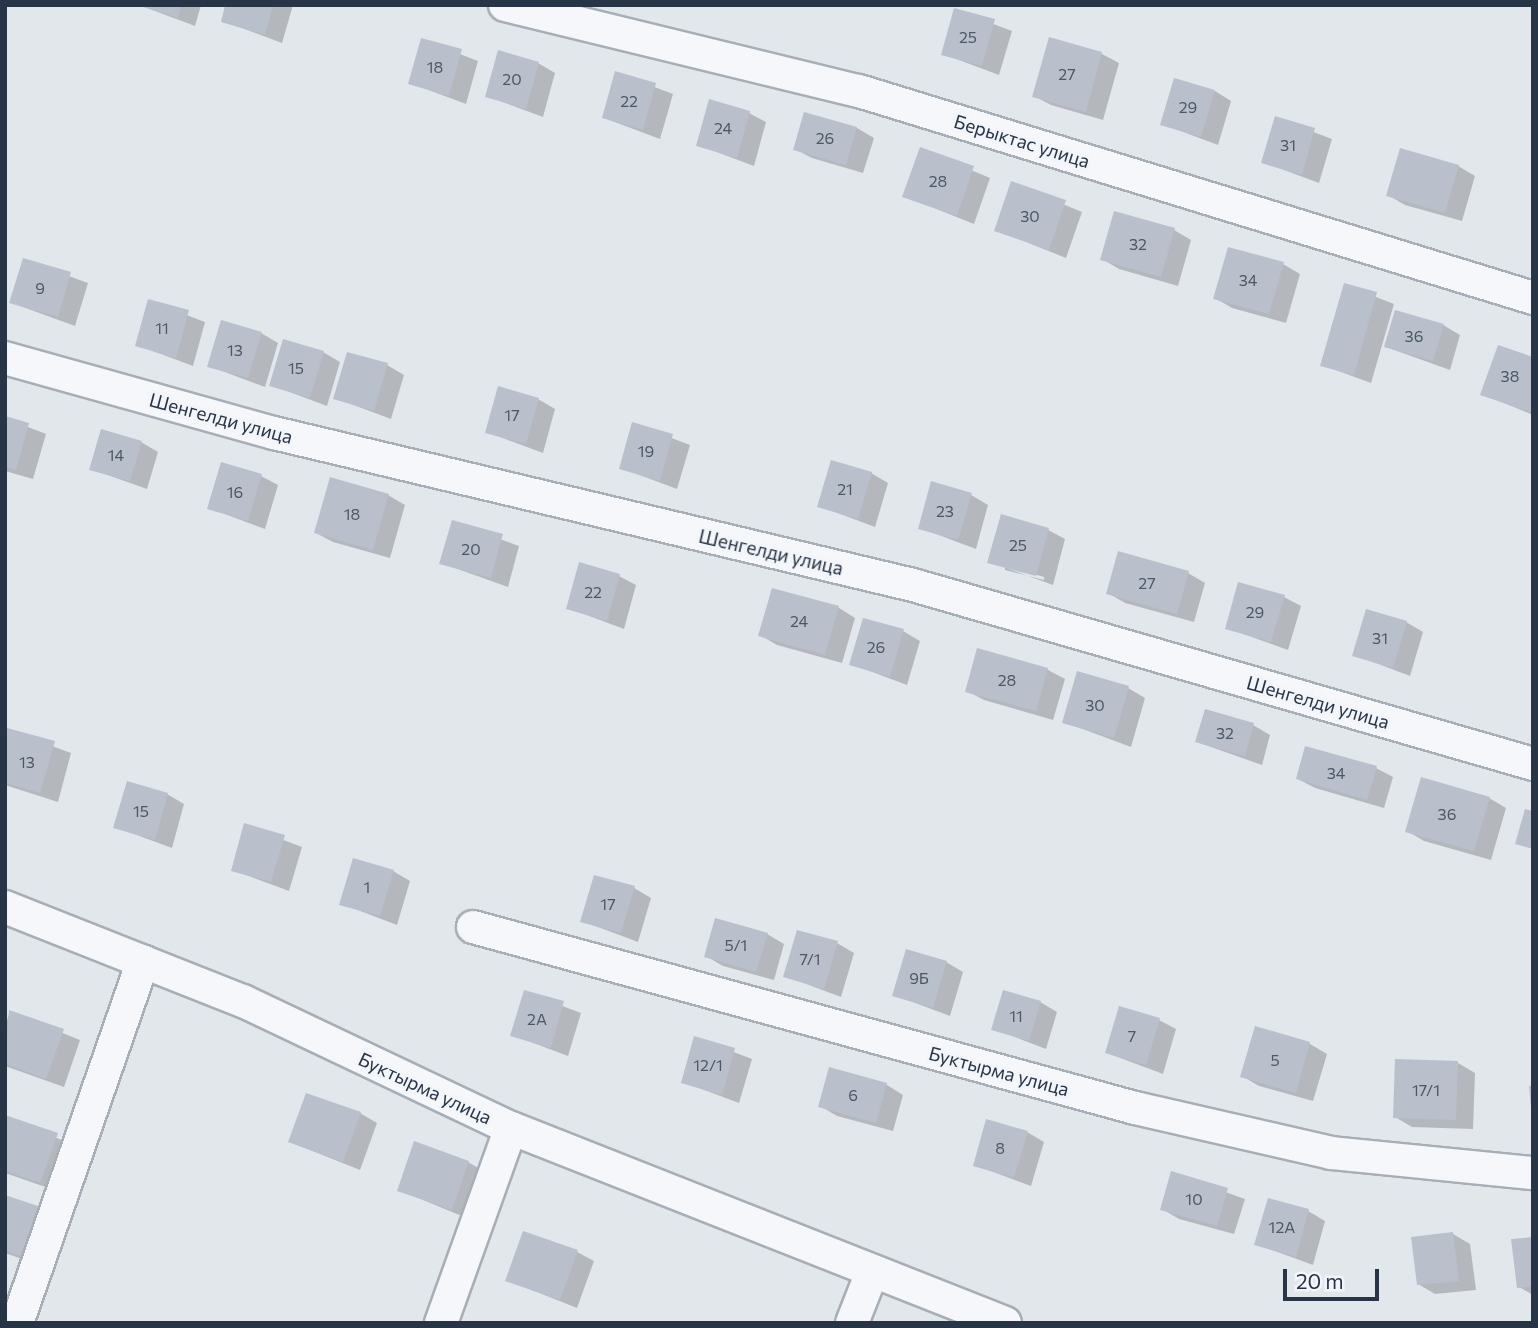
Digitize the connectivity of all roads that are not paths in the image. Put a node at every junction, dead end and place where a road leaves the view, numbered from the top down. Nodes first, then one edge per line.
1 (505, 5) edge
2 (1533, 298) edge
3 (5, 358) edge
4 (1533, 764) edge
5 (5, 906) edge
6 (473, 927) dead end
7 (143, 961) junction
8 (511, 1128) junction
9 (1533, 1173) edge
10 (872, 1272) junction
11 (17, 1323) edge
12 (441, 1323) edge
13 (852, 1323) edge
14 (1004, 1323) edge

1 - 2 street, Берыктас улица
3 - 4 street, Шенгелди улица
5 - 7 street, Буктырма улица
6 - 9 street, Буктырма улица
7 - 8 street, Буктырма улица
7 - 11 street
8 - 10 street, Буктырма улица
8 - 12 street
10 - 13 street
10 - 14 street, Буктырма улица

